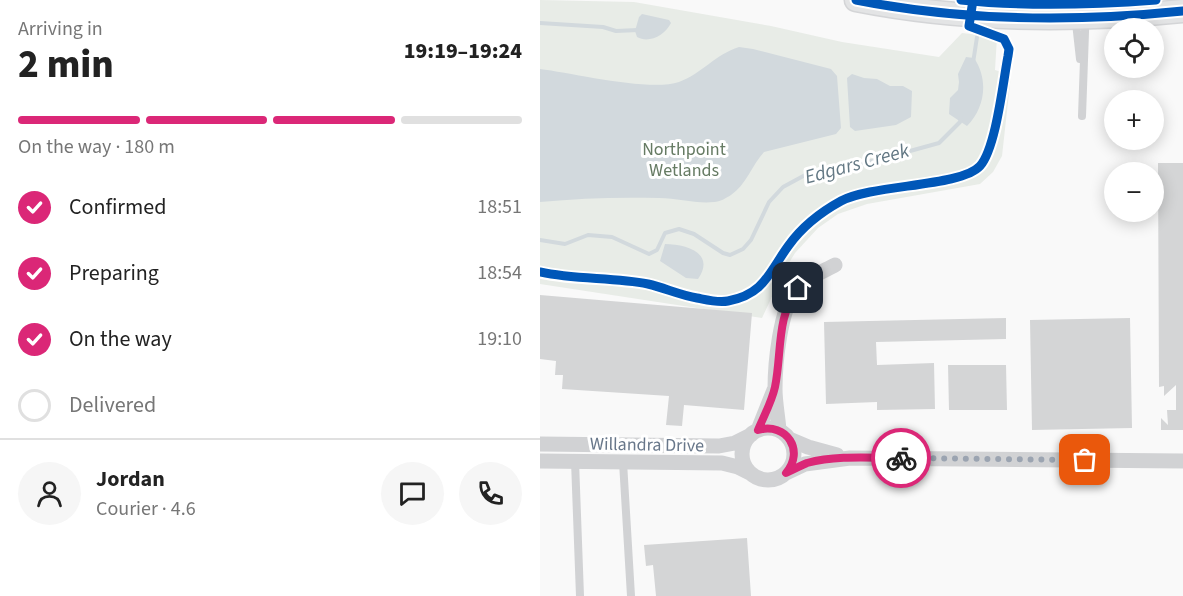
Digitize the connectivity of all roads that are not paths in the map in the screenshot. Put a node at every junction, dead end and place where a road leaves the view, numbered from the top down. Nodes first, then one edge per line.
1 (856, 0) edge
2 (962, 0) edge
3 (1156, 0) edge
4 (934, 5) edge
5 (1183, 10) edge
6 (1080, 11) junction
7 (1083, 73) junction
8 (1082, 116) dead end
9 (835, 265) dead end
10 (775, 388) junction
11 (755, 433) junction
12 (784, 435) junction
13 (540, 444) edge
14 (850, 458) junction
15 (540, 461) edge
16 (575, 461) junction
17 (1183, 461) edge
18 (623, 462) junction
19 (750, 473) junction
20 (786, 473) junction
21 (580, 596) edge
22 (631, 596) edge

1 - 4 main road
2 - 6 main road
3 - 6 main road
4 - 6 main road
5 - 6 main road
6 - 7 lane
6 - 7 lane
7 - 8 lane
9 - 10 street
10 - 11 street
10 - 12 street
11 - 12 street
11 - 13 street, Willandra Drive
11 - 19 street
12 - 14 street
12 - 20 street
14 - 17 street
14 - 20 street
15 - 16 street, Willandra Drive
16 - 18 street, Willandra Drive
16 - 21 lane
18 - 19 street, Willandra Drive
18 - 22 lane
19 - 20 street

